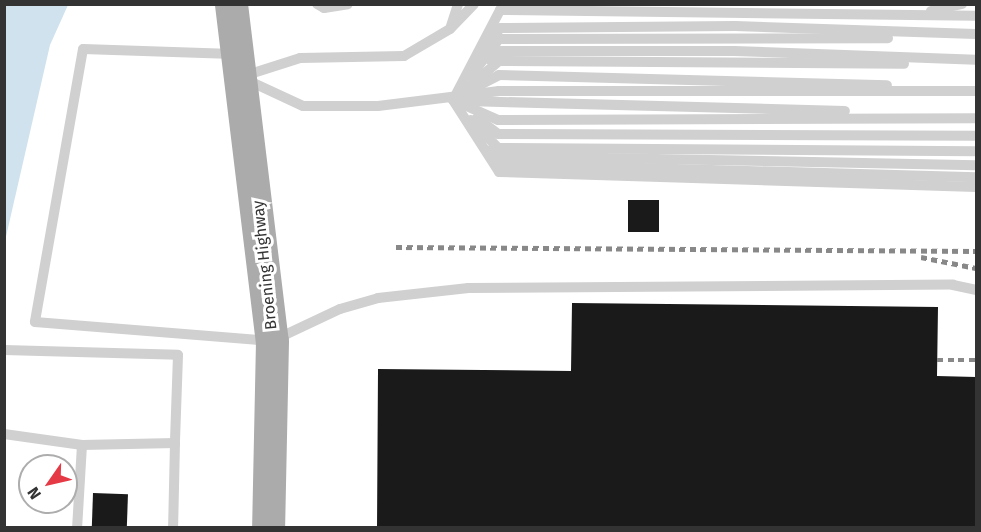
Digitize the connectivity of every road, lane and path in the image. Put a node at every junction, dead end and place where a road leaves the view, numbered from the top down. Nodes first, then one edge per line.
1 (231, 4) edge
2 (317, 4) edge
3 (348, 4) edge
4 (458, 4) edge
5 (474, 4) edge
6 (962, 4) edge
7 (913, 15) junction
8 (976, 16) edge
9 (450, 29) junction
10 (976, 35) edge
11 (976, 62) edge
12 (239, 66) junction
13 (976, 90) edge
14 (453, 100) junction
15 (976, 117) edge
16 (976, 136) edge
17 (976, 151) edge
18 (976, 165) edge
19 (976, 177) edge
20 (976, 187) edge
21 (976, 290) edge
22 (272, 341) junction
23 (4, 350) edge
24 (4, 434) edge
25 (175, 443) junction
26 (82, 445) junction
27 (77, 528) edge
28 (173, 528) edge
29 (268, 528) edge

1 - 12 main road, Broening Highway
2 - 3 lane
4 - 9 lane
5 - 9 lane
6 - 7 lane
7 - 8 lane
7 - 14 lane
9 - 12 lane
10 - 14 lane
11 - 14 lane
12 - 14 lane
12 - 22 main road, Broening Highway
12 - 22 lane
13 - 14 lane
13 - 14 lane
14 - 15 lane
14 - 16 lane
14 - 17 lane
14 - 18 lane
14 - 19 lane
14 - 20 lane
21 - 22 lane
22 - 29 main road, Broening Highway
23 - 25 lane
24 - 26 lane
25 - 26 lane
25 - 28 lane
26 - 27 lane

